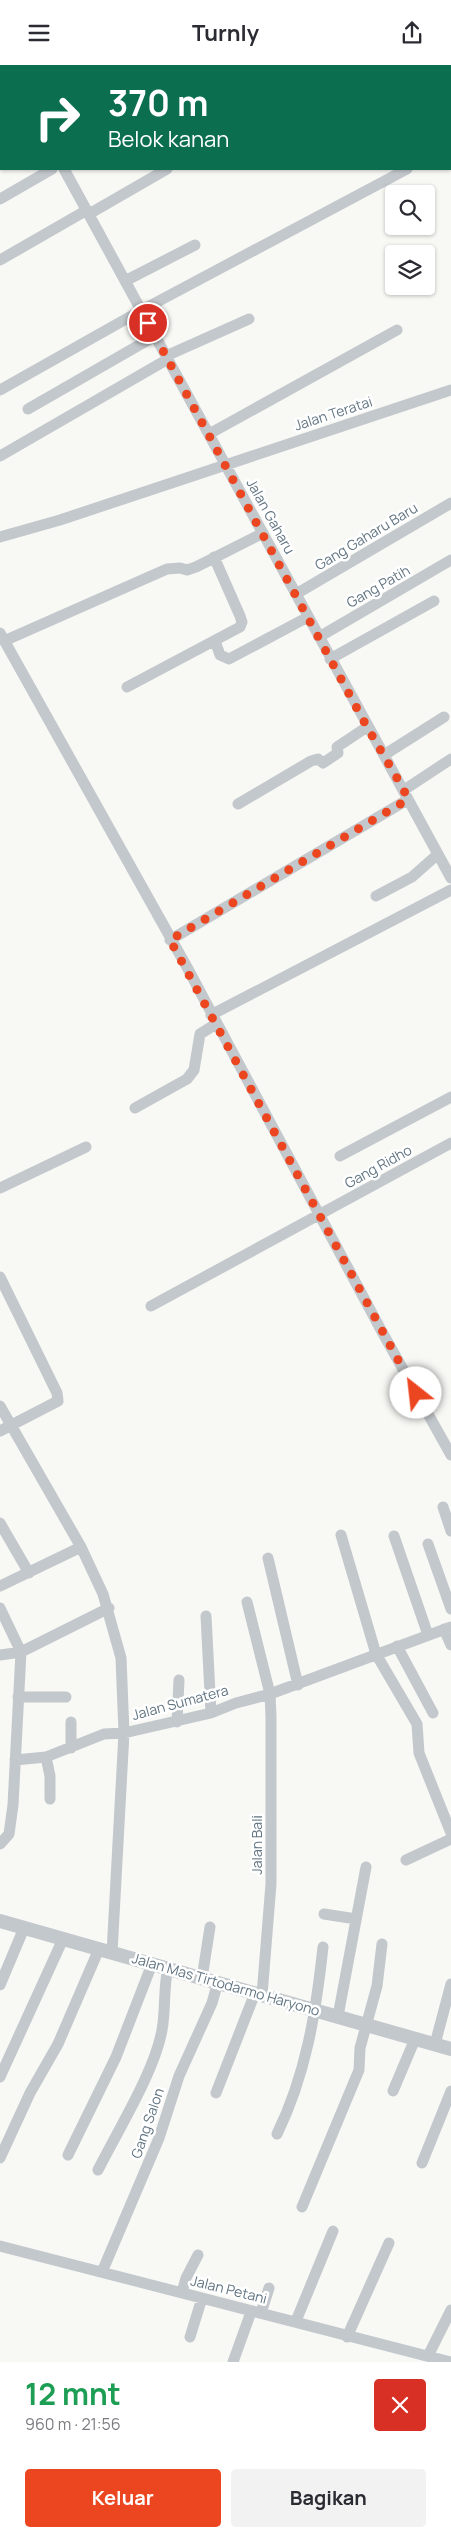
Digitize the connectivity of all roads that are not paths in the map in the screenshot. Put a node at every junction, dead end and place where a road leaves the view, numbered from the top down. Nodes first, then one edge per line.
1 (50, 170) edge
2 (65, 170) edge
3 (165, 170) edge
4 (404, 170) edge
5 (0, 199) edge
6 (88, 212) junction
7 (195, 245) dead end
8 (0, 260) edge
9 (125, 281) junction
10 (142, 310) junction
11 (249, 319) dead end
12 (397, 330) dead end
13 (155, 336) junction
14 (167, 358) junction
15 (0, 390) edge
16 (451, 390) edge
17 (28, 409) dead end
18 (209, 434) junction
19 (0, 456) edge
20 (225, 464) junction
21 (451, 503) edge
22 (263, 533) junction
23 (0, 537) edge
24 (214, 557) junction
25 (451, 560) edge
26 (296, 595) junction
27 (434, 601) dead end
28 (308, 617) junction
29 (2, 637) edge
30 (319, 637) junction
31 (215, 641) junction
32 (330, 659) junction
33 (127, 687) dead end
34 (444, 717) dead end
35 (367, 727) junction
36 (384, 755) junction
37 (451, 759) edge
38 (405, 795) junction
39 (238, 804) dead end
40 (444, 858) edge
41 (451, 878) edge
42 (451, 891) edge
43 (376, 896) dead end
44 (170, 940) junction
45 (213, 1019) junction
46 (451, 1097) edge
47 (135, 1108) dead end
48 (451, 1143) edge
49 (86, 1147) dead end
50 (340, 1156) dead end
51 (0, 1188) edge
52 (320, 1215) junction
53 (0, 1277) edge
54 (2, 1291) edge
55 (151, 1306) dead end
56 (0, 1406) edge
57 (5, 1428) edge
58 (451, 1455) edge
59 (443, 1507) dead end
60 (0, 1523) edge
61 (451, 1531) edge
62 (340, 1535) dead end
63 (394, 1536) dead end
64 (428, 1544) dead end
65 (81, 1547) junction
66 (268, 1558) dead end
67 (29, 1573) junction
68 (0, 1586) edge
69 (246, 1603) dead end
70 (0, 1608) edge
71 (109, 1608) junction
72 (451, 1609) edge
73 (206, 1616) dead end
74 (448, 1628) edge
75 (428, 1635) junction
76 (451, 1645) edge
77 (397, 1646) junction
78 (21, 1652) junction
79 (376, 1654) junction
80 (0, 1655) edge
81 (179, 1680) dead end
82 (298, 1685) junction
83 (270, 1694) junction
84 (18, 1697) junction
85 (66, 1697) dead end
86 (211, 1713) junction
87 (433, 1713) dead end
88 (71, 1722) dead end
89 (177, 1722) junction
90 (124, 1733) junction
91 (71, 1748) junction
92 (46, 1757) junction
93 (15, 1760) junction
94 (50, 1799) dead end
95 (451, 1833) edge
96 (451, 1839) edge
97 (0, 1844) edge
98 (406, 1860) dead end
99 (366, 1867) dead end
100 (324, 1914) dead end
101 (356, 1919) junction
102 (0, 1921) edge
103 (210, 1927) dead end
104 (24, 1928) junction
105 (63, 1939) junction
106 (382, 1944) dead end
107 (323, 1947) dead end
108 (106, 1951) junction
109 (152, 1964) junction
110 (168, 1968) junction
111 (202, 1978) junction
112 (218, 1983) junction
113 (451, 1984) edge
114 (0, 1985) edge
115 (258, 1994) junction
116 (316, 2010) junction
117 (338, 2016) junction
118 (367, 2023) junction
119 (415, 2039) junction
120 (435, 2044) junction
121 (451, 2049) edge
122 (0, 2077) edge
123 (393, 2091) dead end
124 (451, 2091) edge
125 (216, 2093) dead end
126 (277, 2134) dead end
127 (68, 2155) dead end
128 (0, 2158) edge
129 (422, 2163) dead end
130 (98, 2170) dead end
131 (302, 2207) dead end
132 (333, 2231) dead end
133 (389, 2243) dead end
134 (0, 2246) edge
135 (198, 2255) dead end
136 (102, 2272) junction
137 (269, 2288) dead end
138 (182, 2292) junction
139 (202, 2298) junction
140 (451, 2310) edge
141 (256, 2312) junction
142 (296, 2321) junction
143 (190, 2337) dead end
144 (346, 2337) junction
145 (428, 2356) junction
146 (233, 2362) edge
147 (450, 2362) edge

1 - 5 street
2 - 6 street, Jalan Gaharu
3 - 6 street
4 - 10 street
6 - 8 street
6 - 9 street, Jalan Gaharu
7 - 9 street
9 - 10 street, Jalan Gaharu
10 - 13 street, Jalan Gaharu
10 - 15 street
11 - 14 street
12 - 18 street
13 - 14 street, Jalan Gaharu
13 - 17 street
14 - 18 street, Jalan Gaharu
14 - 19 street
16 - 20 street, Jalan Teratai
18 - 20 street, Jalan Gaharu
20 - 22 street, Jalan Gaharu
20 - 23 street, Jalan Teratai
21 - 26 street, Gang Gaharu Baru
22 - 24 street
22 - 26 street, Jalan Gaharu
24 - 29 street
24 - 31 street
25 - 30 street, Gang Patih
26 - 28 street, Jalan Gaharu
27 - 32 street
28 - 30 street, Jalan Gaharu
28 - 31 street
29 - 44 street
30 - 32 street, Jalan Gaharu
31 - 33 street
32 - 35 street, Jalan Gaharu
34 - 36 street
35 - 36 street, Jalan Gaharu
35 - 39 street
36 - 38 street, Jalan Gaharu
37 - 38 street
38 - 40 street, Jalan Gaharu
38 - 44 street
40 - 41 street, Jalan Gaharu
40 - 43 street
42 - 45 street
44 - 45 street
45 - 47 street
45 - 52 street
46 - 50 street
48 - 52 street, Gang Ridho
49 - 51 street
52 - 55 street, Gang Ridho
52 - 58 street
53 - 54 street
54 - 57 street
56 - 57 street
57 - 65 street
59 - 61 street
60 - 67 street
62 - 79 street
63 - 75 street
64 - 72 street
65 - 67 street
65 - 71 street
66 - 82 street
67 - 68 street
69 - 83 street, Jalan Bali
70 - 78 street
71 - 78 street
71 - 90 street
73 - 86 street
74 - 75 street, Jalan Sumatera
74 - 76 street
75 - 77 street, Jalan Sumatera
77 - 79 street, Jalan Sumatera
77 - 87 street
78 - 80 street
78 - 84 street
79 - 82 street, Jalan Sumatera
79 - 95 street
81 - 89 street
82 - 83 street, Jalan Sumatera
83 - 86 street, Jalan Sumatera
83 - 115 street, Jalan Bali
84 - 85 street
84 - 93 street
86 - 89 street, Jalan Sumatera
88 - 91 street
89 - 90 street, Jalan Sumatera
90 - 91 street
90 - 108 street, Jalan Sumatera
91 - 92 street
92 - 93 street
92 - 94 street
93 - 97 street
96 - 98 street
99 - 101 street
100 - 101 street
101 - 117 street
102 - 104 street, Jalan Mas Tirtodarmo Haryono
103 - 111 street
104 - 105 street, Jalan Mas Tirtodarmo Haryono
104 - 114 street
105 - 108 street, Jalan Mas Tirtodarmo Haryono
105 - 122 street
106 - 118 street
107 - 116 street
108 - 109 street, Jalan Mas Tirtodarmo Haryono
108 - 128 street
109 - 110 street, Jalan Mas Tirtodarmo Haryono
109 - 127 street
110 - 111 street, Jalan Mas Tirtodarmo Haryono
110 - 130 street
111 - 112 street, Jalan Mas Tirtodarmo Haryono
112 - 115 street, Jalan Mas Tirtodarmo Haryono
112 - 136 street, Gang Salon
113 - 120 street
115 - 116 street, Jalan Mas Tirtodarmo Haryono
115 - 125 street, Jalan Bali
116 - 117 street, Jalan Mas Tirtodarmo Haryono
116 - 126 street
117 - 118 street, Jalan Mas Tirtodarmo Haryono
118 - 119 street, Jalan Mas Tirtodarmo Haryono
118 - 131 street
119 - 120 street, Jalan Mas Tirtodarmo Haryono
119 - 123 street
120 - 121 street, Jalan Mas Tirtodarmo Haryono
124 - 129 street
132 - 142 street
133 - 144 street
134 - 136 street, Jalan Petani
135 - 138 street
136 - 138 street, Jalan Petani
137 - 141 street
138 - 139 street, Jalan Petani
139 - 141 street, Jalan Petani
139 - 143 street
140 - 145 street
141 - 142 street, Jalan Petani
141 - 146 street
142 - 144 street, Jalan Petani
144 - 145 street, Jalan Petani
145 - 147 street, Jalan Petani

